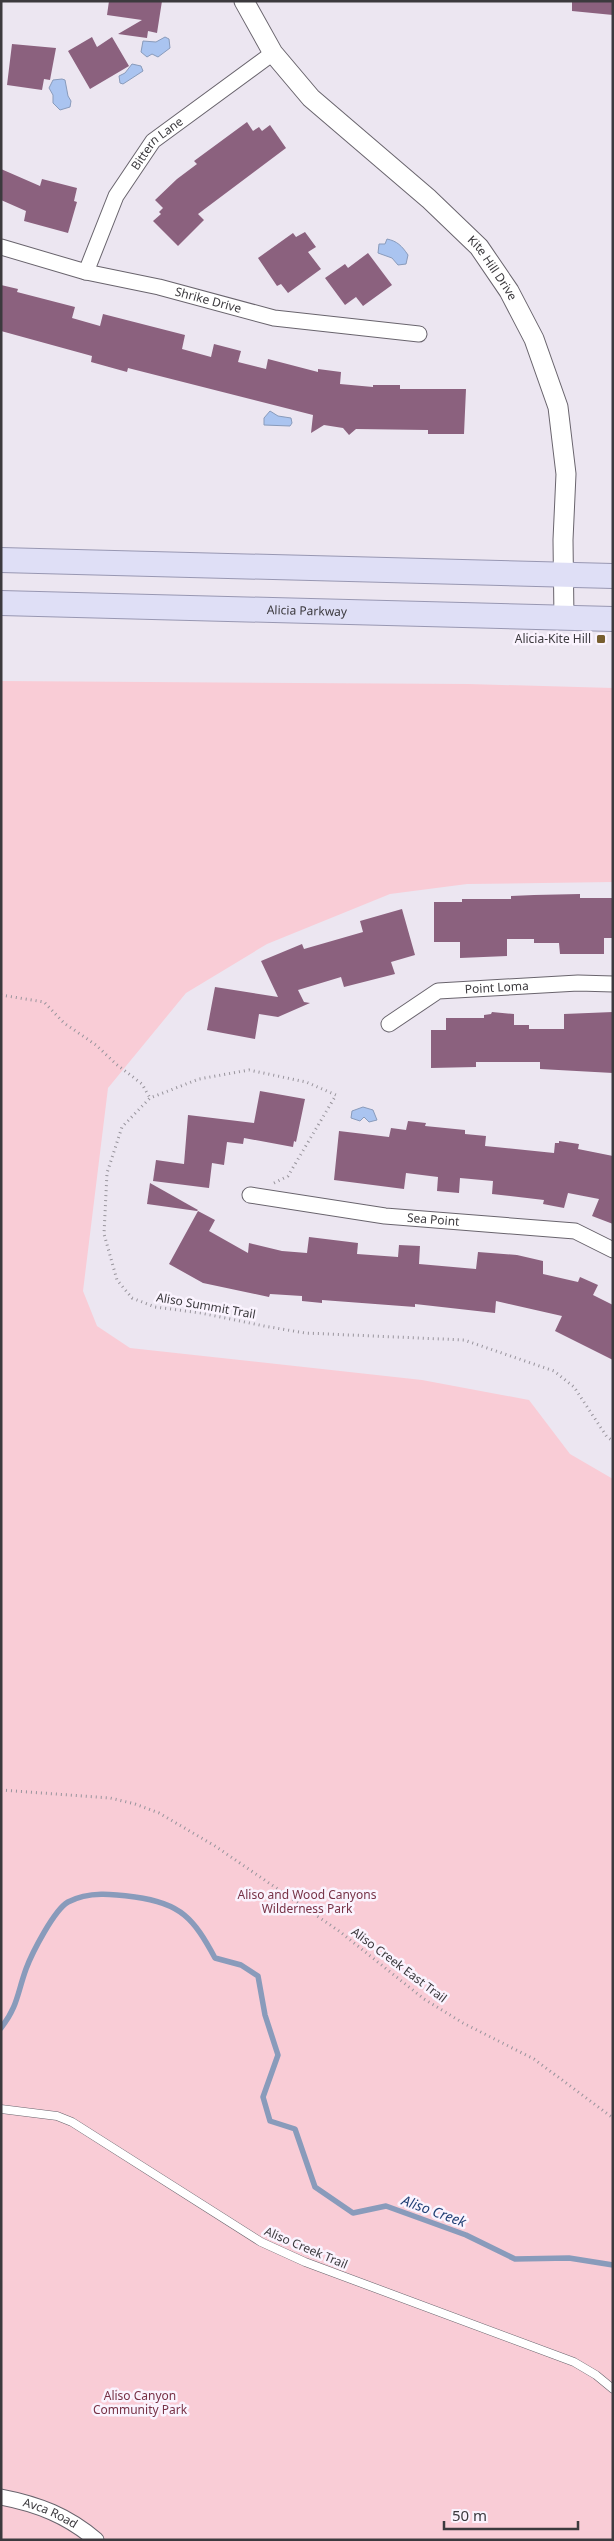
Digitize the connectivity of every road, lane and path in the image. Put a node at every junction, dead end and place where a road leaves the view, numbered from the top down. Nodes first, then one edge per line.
1 (244, 1) edge
2 (273, 53) junction
3 (1, 247) edge
4 (86, 272) junction
5 (419, 334) dead end
6 (1, 560) edge
7 (564, 574) junction
8 (613, 576) edge
9 (1, 603) edge
10 (564, 619) junction
11 (613, 620) edge
12 (613, 984) edge
13 (1, 995) edge
14 (389, 1024) dead end
15 (150, 1098) junction
16 (250, 1195) joint
17 (613, 1250) edge
18 (613, 1441) edge
19 (1, 1790) edge
20 (1, 2109) edge
21 (613, 2118) edge
22 (613, 2389) edge
23 (1, 2497) edge
24 (96, 2540) edge

1 - 2 street, Kite Hill Drive
2 - 4 street, Bittern Lane
2 - 7 street, Kite Hill Drive
3 - 4 street, Shrike Drive
4 - 5 street, Shrike Drive
6 - 7 main road
7 - 8 main road
7 - 10 street, Kite Hill Drive
9 - 10 main road, Alicia Parkway
10 - 11 main road, Alicia Parkway
12 - 14 street, Point Loma
13 - 15 path
15 - 16 path, Aliso Summit Trail
15 - 18 path, Aliso Summit Trail
16 - 17 street, Sea Point
19 - 21 path, Aliso Creek East Trail
20 - 22 lane, Aliso Creek Trail
23 - 24 street, Avca Road

